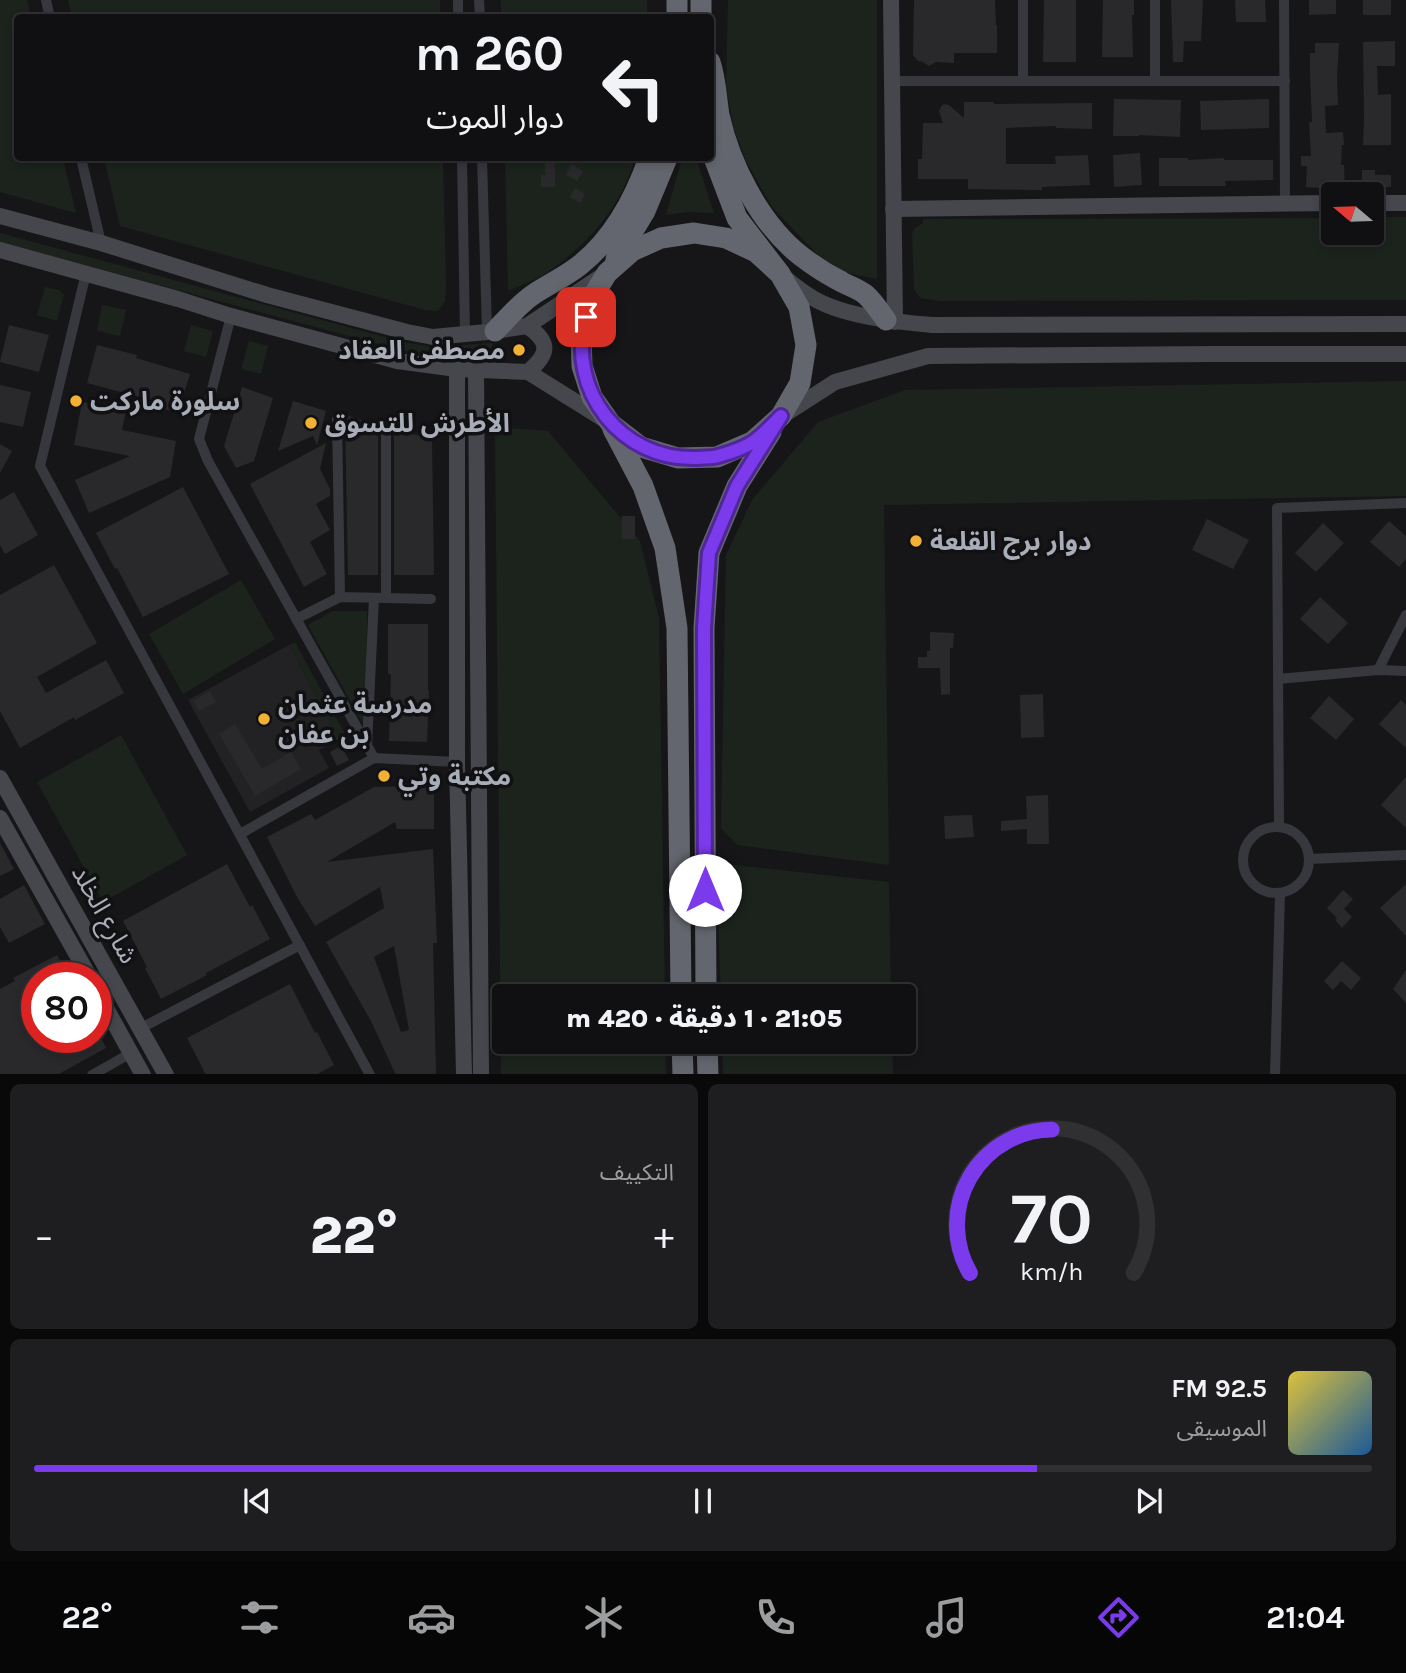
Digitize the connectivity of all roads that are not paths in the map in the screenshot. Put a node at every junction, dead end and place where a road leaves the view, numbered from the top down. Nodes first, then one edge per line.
1 (891, 0) edge
2 (1023, 0) edge
3 (1155, 0) edge
4 (1284, 0) edge
5 (714, 72) edge
6 (892, 81) junction
7 (1023, 81) junction
8 (1155, 81) junction
9 (1285, 81) junction
10 (714, 158) edge
11 (82, 161) edge
12 (461, 161) edge
13 (482, 161) edge
14 (648, 161) edge
15 (666, 161) edge
16 (1285, 203) junction
17 (1321, 203) edge
18 (1384, 203) edge
19 (1406, 203) edge
20 (893, 209) junction
21 (0, 216) edge
22 (101, 243) junction
23 (0, 250) edge
24 (86, 273) junction
25 (607, 273) junction
26 (780, 274) junction
27 (267, 295) junction
28 (231, 316) junction
29 (890, 321) junction
30 (257, 323) junction
31 (1406, 324) edge
32 (1168, 325) junction
33 (1214, 325) junction
34 (527, 326) junction
35 (491, 332) junction
36 (466, 334) junction
37 (1214, 354) junction
38 (1169, 355) junction
39 (1406, 355) edge
40 (457, 369) junction
41 (476, 370) junction
42 (528, 372) junction
43 (781, 416) junction
44 (337, 419) dead end
45 (611, 424) junction
46 (386, 430) dead end
47 (1406, 503) edge
48 (340, 597) junction
49 (380, 598) junction
50 (431, 599) dead end
51 (1406, 615) edge
52 (296, 618) junction
53 (1378, 670) junction
54 (1406, 671) edge
55 (1278, 679) junction
56 (368, 746) junction
57 (374, 758) junction
58 (457, 762) junction
59 (1, 782) edge
60 (0, 818) edge
61 (1279, 827) junction
62 (240, 834) junction
63 (1406, 855) edge
64 (1309, 859) junction
65 (1280, 892) junction
66 (300, 945) junction
67 (81, 962) edge
68 (681, 984) edge
69 (706, 984) edge
70 (112, 1019) edge
71 (141, 1028) junction
72 (131, 1053) junction
73 (682, 1054) edge
74 (707, 1054) edge
75 (92, 1074) edge
76 (143, 1074) edge
77 (166, 1074) edge
78 (370, 1074) edge
79 (464, 1074) edge
80 (481, 1074) edge
81 (683, 1074) edge
82 (708, 1074) edge
83 (1275, 1074) edge

1 - 6 street
2 - 7 street
3 - 8 street
4 - 9 street
5 - 29 highway
6 - 7 street
6 - 20 street
7 - 8 street
8 - 9 street
9 - 16 street
10 - 26 highway
11 - 22 street
12 - 36 street
13 - 35 street
14 - 35 highway
15 - 25 highway
16 - 17 street
16 - 20 street
18 - 19 street
20 - 29 street
21 - 22 street
22 - 27 street
23 - 24 street
24 - 28 street
24 - 62 street
25 - 26 highway
25 - 34 street
25 - 45 highway
26 - 29 street
26 - 43 highway
27 - 30 street
27 - 36 street
28 - 30 street
28 - 52 street
29 - 32 street
30 - 40 street
31 - 33 street
32 - 33 street
32 - 38 street
33 - 37 street
34 - 35 street
34 - 42 street
35 - 36 street
37 - 38 street
37 - 39 street
38 - 43 street
40 - 41 street
40 - 58 street
41 - 42 street
41 - 80 street
42 - 45 street
43 - 45 highway
43 - 69 highway
44 - 48 street
45 - 68 highway
46 - 49 street
47 - 55 street
48 - 49 street
48 - 52 street
49 - 50 street
49 - 56 street
51 - 53 street
52 - 56 street
53 - 54 street
53 - 55 street
55 - 61 street
56 - 57 street
57 - 58 street
57 - 62 street
58 - 79 street
59 - 71 street, شارع الخلد
60 - 67 street
61 - 64 street
61 - 65 street
62 - 66 street
63 - 64 street
64 - 65 street
65 - 83 street
66 - 71 street
66 - 78 street
70 - 72 street
71 - 77 street, شارع الخلد
72 - 75 street
72 - 76 street
73 - 81 highway
74 - 82 highway

